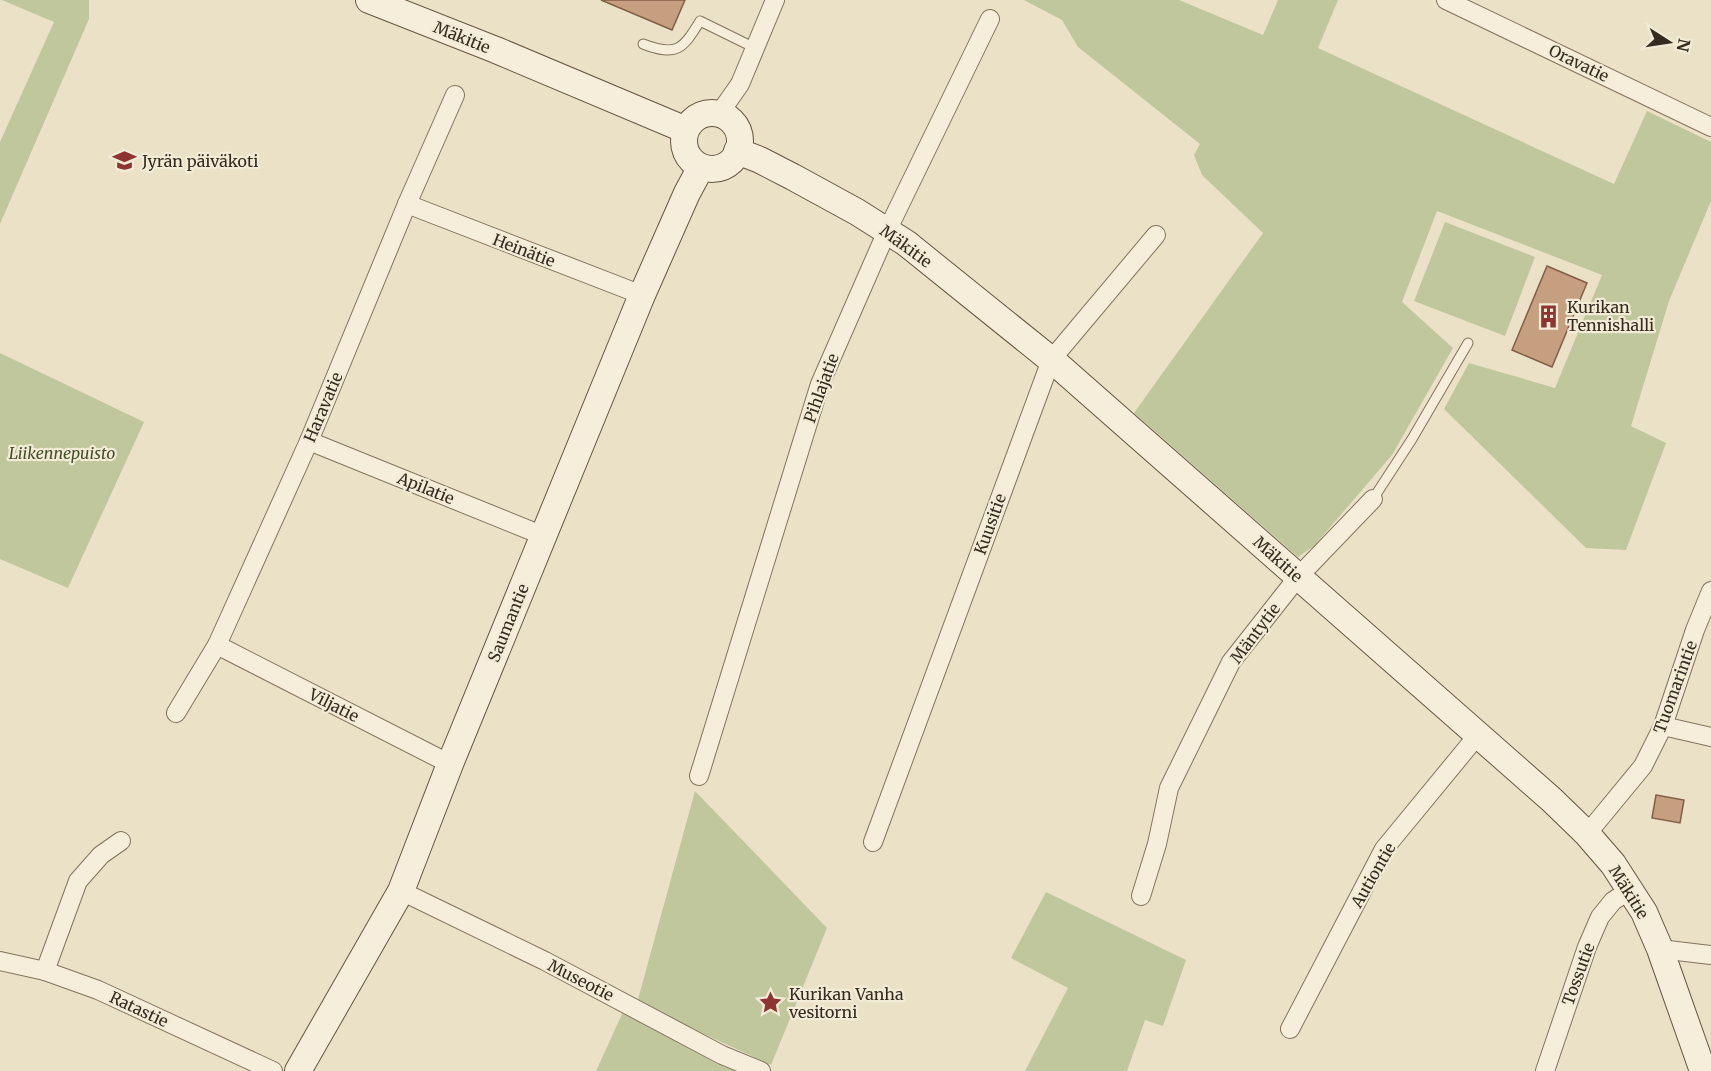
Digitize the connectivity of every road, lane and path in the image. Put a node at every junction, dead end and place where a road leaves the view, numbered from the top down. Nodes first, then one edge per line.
1 (369, 0) edge
2 (1446, 0) edge
3 (771, 1) edge
4 (990, 19) dead end
5 (643, 44) dead end
6 (755, 48) junction
7 (455, 94) dead end
8 (719, 114) junction
9 (1711, 127) edge
10 (686, 130) junction
11 (737, 151) junction
12 (701, 166) junction
13 (407, 204) junction
14 (887, 231) junction
15 (1156, 235) dead end
16 (642, 295) junction
17 (1468, 343) dead end
18 (1051, 360) junction
19 (309, 441) junction
20 (1373, 499) joint
21 (544, 536) junction
22 (1298, 577) junction
23 (1711, 591) edge
24 (218, 645) junction
25 (176, 713) dead end
26 (1663, 726) junction
27 (1478, 736) junction
28 (1711, 738) edge
29 (450, 764) junction
30 (699, 776) dead end
31 (1587, 834) junction
32 (121, 841) dead end
33 (873, 842) dead end
34 (1630, 890) junction
35 (401, 891) junction
36 (1141, 896) dead end
37 (1660, 949) junction
38 (1711, 955) edge
39 (0, 961) edge
40 (45, 971) junction
41 (1290, 1029) dead end
42 (273, 1071) edge
43 (298, 1071) edge
44 (761, 1071) edge
45 (1545, 1071) edge
46 (1703, 1071) edge

1 - 10 street, Mäkitie
2 - 9 street, Oravatie
3 - 6 street
4 - 14 street, Pihlajatie
5 - 6 lane
6 - 8 street
7 - 13 street, Haravatie
8 - 10 street
8 - 11 street
10 - 12 street
11 - 12 street
11 - 14 street, Mäkitie
12 - 16 street, Saumantie
13 - 16 street, Heinätie
13 - 19 street, Haravatie
14 - 18 street, Mäkitie
14 - 30 street, Pihlajatie
15 - 18 street, Kuusitie
16 - 21 street, Saumantie
17 - 20 lane, Mäntytie
18 - 22 street, Mäkitie
18 - 33 street, Kuusitie
19 - 21 street, Apilatie
19 - 24 street, Haravatie
20 - 22 street, Mäntytie
21 - 29 street, Saumantie
22 - 27 street, Mäkitie
22 - 36 street, Mäntytie
23 - 26 street, Tuomarintie
24 - 25 street, Haravatie
24 - 29 street, Viljatie
26 - 28 street
26 - 31 street, Tuomarintie
27 - 31 street, Mäkitie
27 - 41 street, Autiontie
29 - 35 street, Saumantie
31 - 34 street, Mäkitie
32 - 40 street
34 - 37 street, Mäkitie
34 - 45 street, Tossutie
35 - 43 street, Saumantie
35 - 44 street, Museotie
37 - 38 street
37 - 46 street, Mäkitie
39 - 40 street, Ratastie
40 - 42 street, Ratastie

